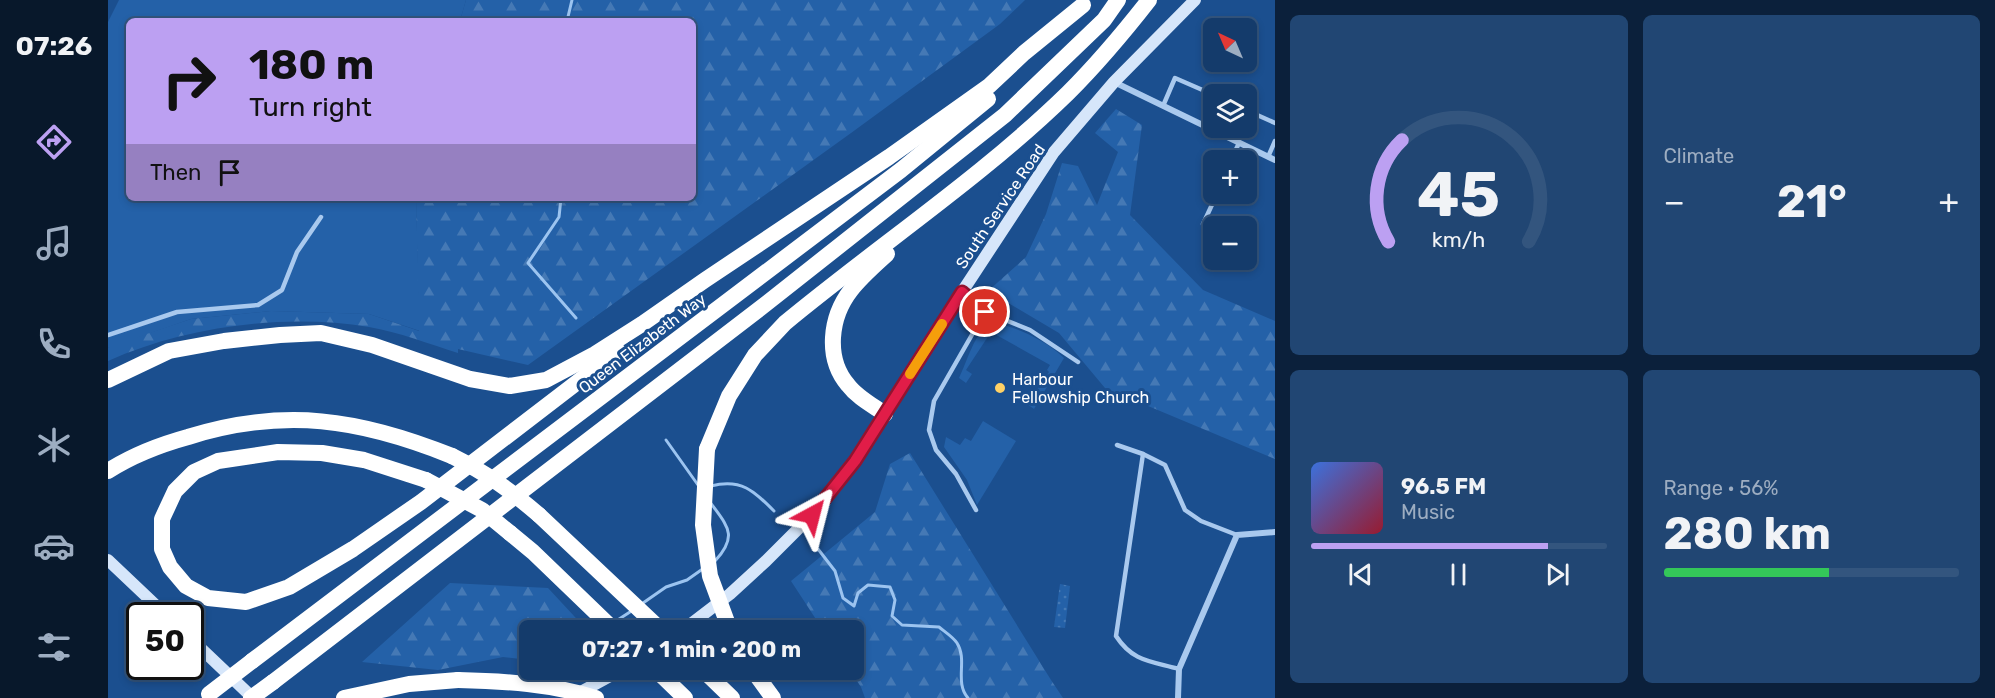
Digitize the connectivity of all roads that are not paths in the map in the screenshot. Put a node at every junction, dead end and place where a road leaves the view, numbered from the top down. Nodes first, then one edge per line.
1 (1118, 0) edge
2 (1149, 0) edge
3 (1195, 0) edge
4 (1085, 2) edge
5 (1114, 82) junction
6 (1203, 90) edge
7 (1162, 106) junction
8 (1257, 115) edge
9 (1275, 123) edge
10 (1275, 141) edge
11 (1239, 142) junction
12 (1235, 150) edge
13 (1272, 158) edge
14 (974, 174) junction
15 (321, 217) dead end
16 (705, 280) junction
17 (962, 292) junction
18 (985, 312) junction
19 (108, 335) edge
20 (1078, 362) dead end
21 (108, 380) edge
22 (885, 414) junction
23 (1117, 445) dead end
24 (1143, 454) junction
25 (108, 471) edge
26 (440, 487) edge
27 (440, 487) edge
28 (440, 487) edge
29 (440, 487) edge
30 (976, 510) dead end
31 (1275, 532) edge
32 (1236, 535) junction
33 (108, 560) edge
34 (152, 602) edge
35 (604, 620) edge
36 (651, 620) edge
37 (696, 620) edge
38 (726, 620) edge
39 (204, 652) edge
40 (1179, 669) junction
41 (603, 680) edge
42 (666, 680) edge
43 (714, 680) edge
44 (760, 680) edge
45 (206, 696) edge
46 (683, 696) edge
47 (252, 698) edge
48 (344, 698) edge
49 (569, 698) edge
50 (596, 698) edge
51 (732, 698) edge
52 (773, 698) edge
53 (1178, 698) edge

1 - 47 highway, bridge
2 - 14 highway
3 - 5 main road, South Service Road
4 - 16 highway
4 - 45 highway, Queen Elizabeth Way, bridge
5 - 7 street
5 - 17 main road, South Service Road
6 - 7 lane
7 - 11 street
8 - 9 lane
10 - 13 lane
11 - 12 lane
11 - 13 street
14 - 22 highway
14 - 38 highway, bridge
15 - 19 lane
16 - 21 highway
16 - 26 highway, bridge
17 - 18 lane
17 - 22 main road, South Service Road
18 - 20 lane
18 - 30 lane
22 - 37 main road, South Service Road
23 - 24 lane
24 - 32 lane
24 - 40 lane
25 - 36 highway, bridge
27 - 28 highway, bridge
29 - 35 highway, bridge
31 - 32 street
32 - 40 street
33 - 34 main road
39 - 47 main road
40 - 53 street
41 - 49 main road
42 - 46 highway
43 - 51 highway
44 - 52 highway
48 - 50 highway, bridge

